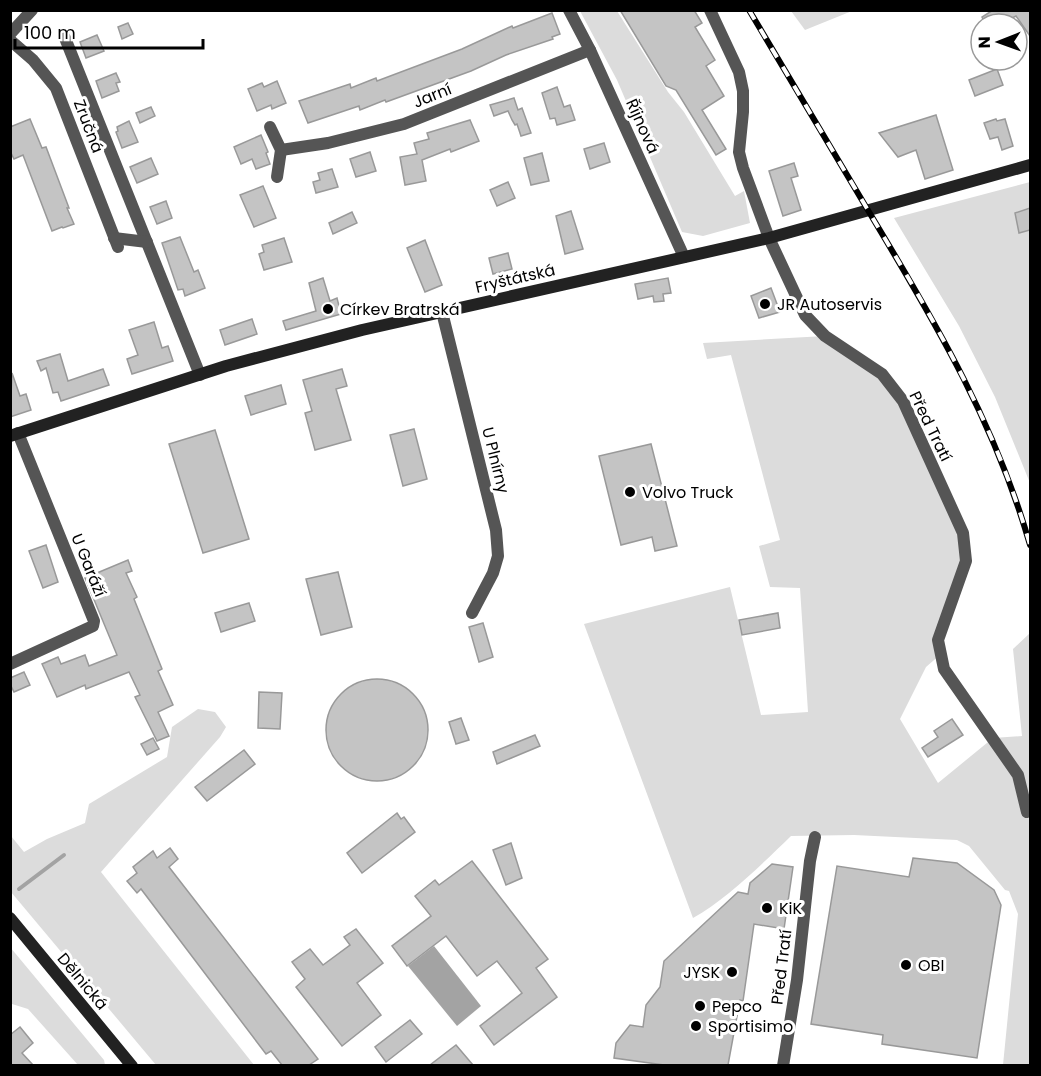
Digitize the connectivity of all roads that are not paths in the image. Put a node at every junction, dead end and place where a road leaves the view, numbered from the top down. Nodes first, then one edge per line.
1 (32, 10) edge
2 (569, 10) edge
3 (710, 10) edge
4 (10, 34) edge
5 (65, 38) dead end
6 (10, 40) edge
7 (590, 50) junction
8 (270, 127) dead end
9 (281, 150) junction
10 (1030, 165) edge
11 (277, 177) dead end
12 (769, 238) junction
13 (147, 242) junction
14 (684, 257) junction
15 (442, 312) junction
16 (200, 375) junction
17 (14, 434) edge
18 (472, 613) dead end
19 (10, 664) edge
20 (1027, 812) dead end
21 (815, 837) dead end
22 (10, 918) edge
23 (132, 1065) edge
24 (783, 1065) edge

1 - 4 street
2 - 7 street, Říjnová
3 - 12 street, Před Tratí
5 - 13 street, Zručná
6 - 13 street, Zručná
7 - 9 street, Jarní
7 - 14 street, Říjnová
8 - 9 street
9 - 11 street
10 - 12 street, Fryštátská
12 - 14 street, Fryštátská
12 - 20 street, Před Tratí
13 - 16 street, Zručná
14 - 15 street, Fryštátská
15 - 16 street, Fryštátská
15 - 18 street, U Plnírny
16 - 17 street, Fryštátská
17 - 19 street, U Garáží
21 - 24 street, Před Tratí
22 - 23 street, Dělnická

